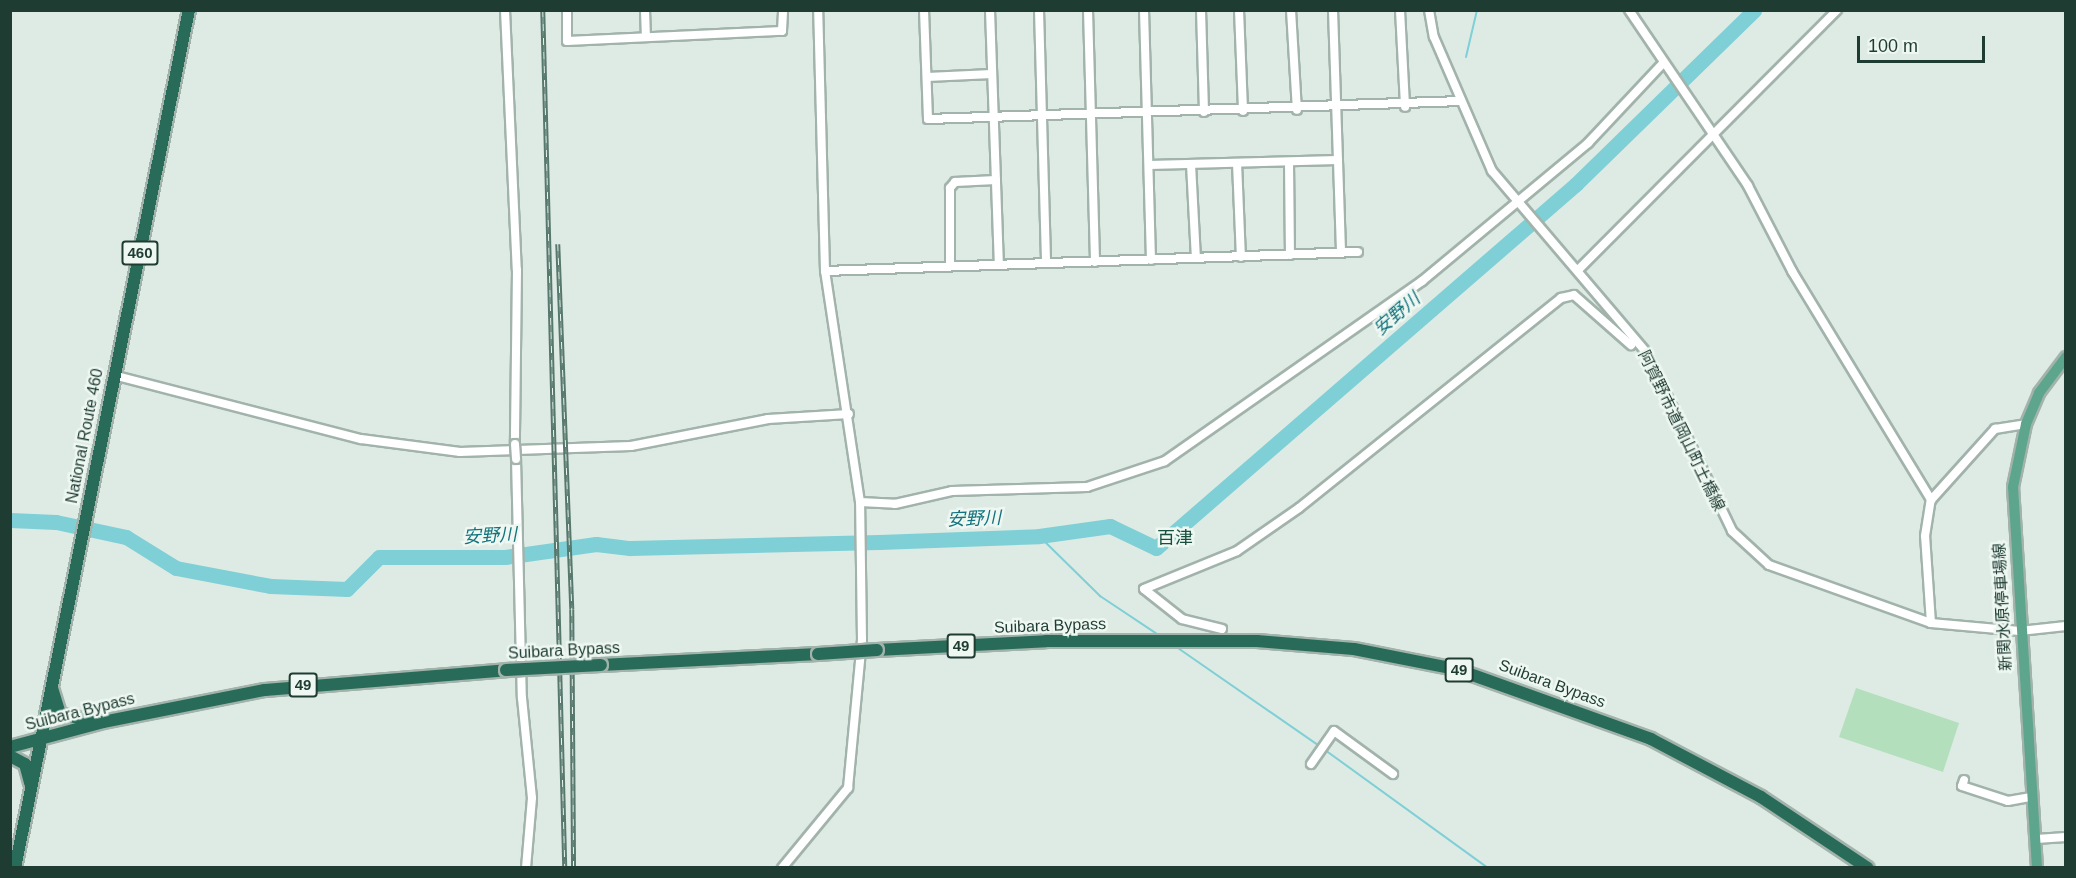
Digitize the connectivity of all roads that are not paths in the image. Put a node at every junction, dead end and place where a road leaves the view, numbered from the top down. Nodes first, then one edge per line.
1 (189, 10) edge
2 (505, 10) edge
3 (567, 10) edge
4 (645, 10) edge
5 (783, 10) edge
6 (818, 10) edge
7 (924, 10) edge
8 (990, 10) edge
9 (1039, 10) edge
10 (1088, 10) edge
11 (1144, 10) edge
12 (1201, 10) edge
13 (1239, 10) edge
14 (1291, 10) edge
15 (1333, 10) edge
16 (1400, 10) edge
17 (1429, 10) edge
18 (1629, 10) edge
19 (1837, 10) edge
20 (646, 34) junction
21 (1665, 65) junction
22 (992, 74) junction
23 (927, 77) junction
24 (1461, 101) junction
25 (1405, 107) junction
26 (1336, 108) junction
27 (1297, 110) junction
28 (1243, 111) junction
29 (1204, 112) junction
30 (1147, 113) junction
31 (1091, 115) junction
32 (1042, 116) junction
33 (994, 117) junction
34 (1712, 133) junction
35 (1338, 160) junction
36 (1289, 162) junction
37 (1238, 163) junction
38 (1191, 164) junction
39 (1149, 165) junction
40 (996, 180) junction
41 (1518, 202) junction
42 (1358, 252) dead end
43 (1341, 253) junction
44 (1290, 255) junction
45 (1241, 256) junction
46 (1196, 258) junction
47 (1151, 260) junction
48 (1095, 261) junction
49 (1046, 263) junction
50 (999, 265) junction
51 (950, 266) junction
52 (1578, 270) junction
53 (825, 271) junction
54 (1631, 345) dead end
55 (2066, 357) edge
56 (113, 375) junction
57 (849, 414) junction
58 (2026, 423) junction
59 (1931, 500) junction
60 (860, 502) junction
61 (1932, 623) junction
62 (2066, 626) edge
63 (1222, 629) dead end
64 (2020, 631) junction
65 (51, 686) junction
66 (102, 722) junction
67 (41, 738) junction
68 (10, 747) edge
69 (10, 756) edge
70 (1311, 764) dead end
71 (1393, 774) dead end
72 (1964, 780) dead end
73 (31, 787) junction
74 (2030, 797) junction
75 (2066, 837) edge
76 (2037, 839) junction
77 (15, 867) edge
78 (526, 867) edge
79 (783, 867) edge
80 (1868, 867) edge
81 (2037, 867) edge

1 - 56 highway, National Route 460 / 460
2 - 78 street, bridge
3 - 20 street
4 - 20 street
5 - 20 street
6 - 53 street
7 - 23 street
8 - 22 street
9 - 32 street
10 - 31 street
11 - 30 street
12 - 29 street
13 - 28 street
14 - 27 street
15 - 26 street
16 - 25 street
17 - 24 street, 阿賀野市道岡山町土橋線
18 - 21 street
19 - 34 street
21 - 34 street
21 - 41 street
22 - 23 street
22 - 33 street
23 - 33 street
24 - 25 street
24 - 41 street, 阿賀野市道岡山町土橋線
25 - 26 street
26 - 27 street
26 - 35 street
27 - 28 street
28 - 29 street
29 - 30 street
30 - 31 street
30 - 39 street
31 - 32 street
31 - 48 street
32 - 33 street
32 - 49 street
33 - 40 street
34 - 52 street
34 - 59 street
35 - 36 street
35 - 43 street
36 - 37 street
36 - 44 street
37 - 38 street
37 - 45 street
38 - 39 street
38 - 46 street
39 - 47 street
40 - 50 street
40 - 51 street
41 - 52 street, 阿賀野市道岡山町土橋線
41 - 60 street
42 - 43 street
43 - 44 street
44 - 45 street
45 - 46 street
46 - 47 street
47 - 48 street
48 - 49 street
49 - 50 street
50 - 51 street
51 - 53 street
52 - 61 street, 阿賀野市道岡山町土橋線
53 - 57 street
54 - 63 street
55 - 58 main road, 新関水原停車場線
56 - 57 street
56 - 65 highway, National Route 460 / 460
57 - 60 street
58 - 59 street
58 - 64 main road, 新関水原停車場線
59 - 61 street
60 - 79 street
61 - 64 street, 阿賀野市道岡山町土橋線
62 - 64 street, 阿賀野市道岡山町土橋線
64 - 74 main road, 新関水原停車場線
65 - 66 highway
65 - 67 highway, National Route 460 / 460
66 - 67 highway, Suibara Bypass / 49
66 - 80 highway, Suibara Bypass / 49, bridge
67 - 68 highway, Suibara Bypass / 49
67 - 73 highway, National Route 460 / 460
69 - 73 highway
70 - 71 street
72 - 74 street
73 - 77 highway, National Route 460 / 460
74 - 76 main road, 新関水原停車場線
75 - 76 street
76 - 81 main road, 新関水原停車場線

